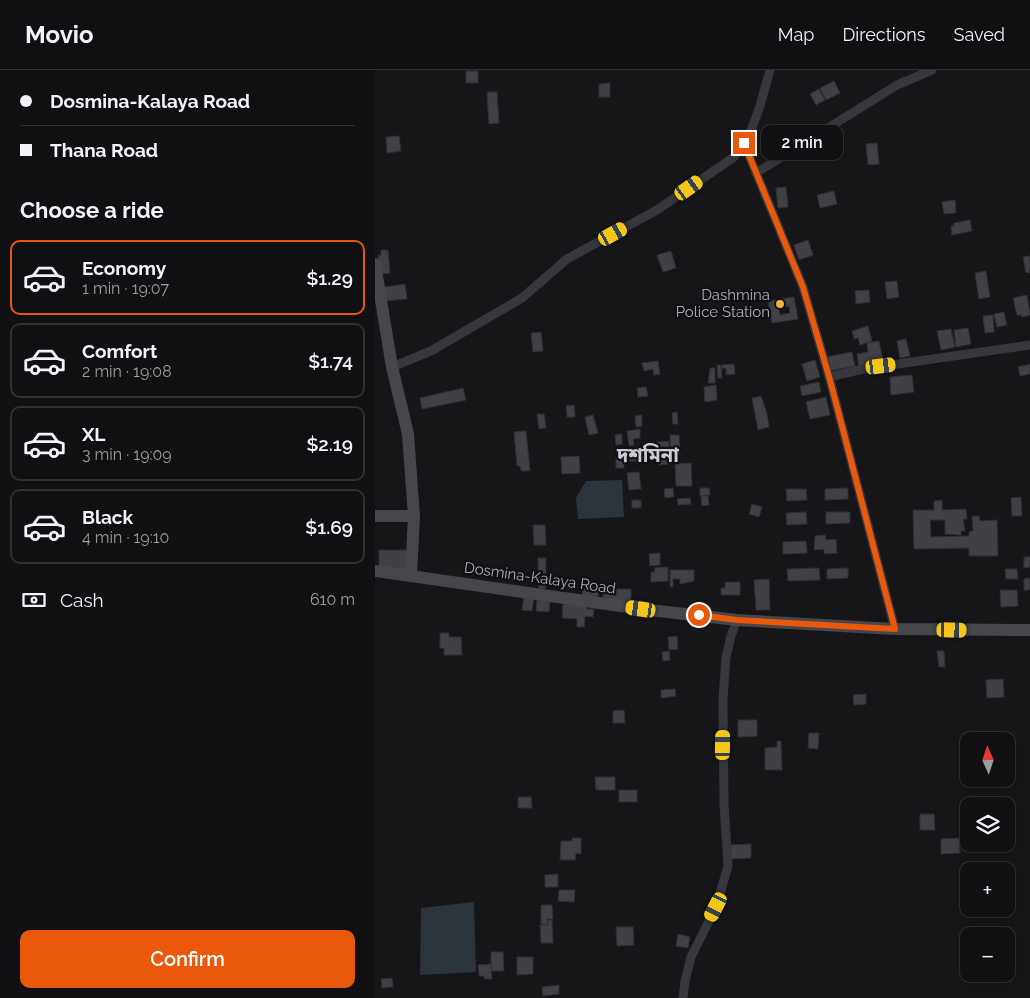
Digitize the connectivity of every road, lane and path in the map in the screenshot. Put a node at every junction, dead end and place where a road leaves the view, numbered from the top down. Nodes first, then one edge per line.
1 (769, 70) edge
2 (931, 70) edge
3 (744, 143) junction
4 (756, 173) junction
5 (375, 264) edge
6 (1030, 345) edge
7 (392, 367) junction
8 (829, 378) junction
9 (375, 516) edge
10 (414, 516) junction
11 (375, 570) edge
12 (411, 575) junction
13 (737, 620) junction
14 (895, 629) junction
15 (1030, 630) edge
16 (683, 998) edge

1 - 3 street
2 - 4 street
3 - 4 street
3 - 7 street
4 - 8 street
5 - 7 street
6 - 8 street
7 - 10 street
8 - 14 street
9 - 10 street
10 - 12 street
11 - 12 street, Dosmina-Kalaya Road
12 - 13 street, Dosmina-Kalaya Road
13 - 14 street, Dosmina-Kalaya Road
13 - 16 street
14 - 15 street, Dosmina-Kalaya Road

